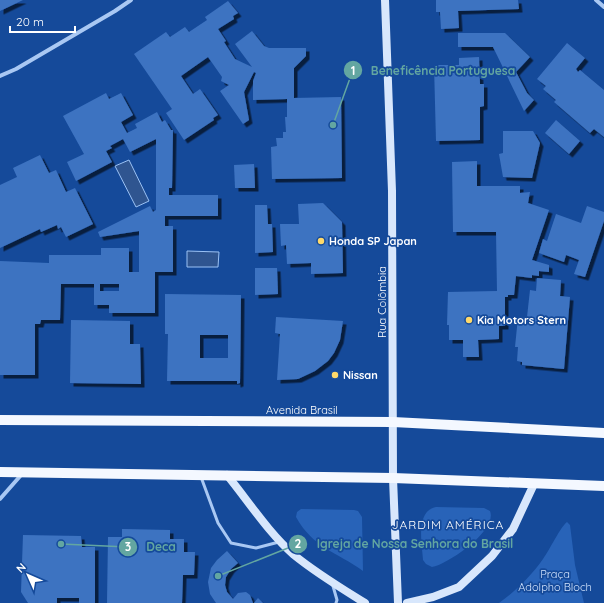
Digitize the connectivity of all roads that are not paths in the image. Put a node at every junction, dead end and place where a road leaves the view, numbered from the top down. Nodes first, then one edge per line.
1 (131, 0) edge
2 (385, 0) edge
3 (596, 0) edge
4 (604, 7) edge
5 (0, 76) edge
6 (0, 420) edge
7 (392, 422) junction
8 (604, 433) edge
9 (0, 472) edge
10 (23, 472) junction
11 (200, 475) junction
12 (227, 475) junction
13 (393, 478) junction
14 (534, 484) junction
15 (604, 486) edge
16 (0, 499) edge
17 (281, 541) junction
18 (332, 582) junction
19 (336, 603) edge
20 (365, 603) edge
21 (398, 603) edge
22 (407, 603) edge

1 - 5 street
2 - 7 main road, Rua Colômbia
3 - 4 street
6 - 7 main road, Avenida Brasil
7 - 8 main road, Avenida Brasil
7 - 13 main road, Rua Colômbia
9 - 10 main road
10 - 11 main road
10 - 16 street
11 - 12 main road
11 - 17 lane
12 - 13 main road
12 - 17 main road
13 - 14 main road
13 - 21 main road, Rua Colômbia
14 - 15 main road
14 - 22 main road
17 - 18 main road
18 - 19 lane
18 - 20 main road

